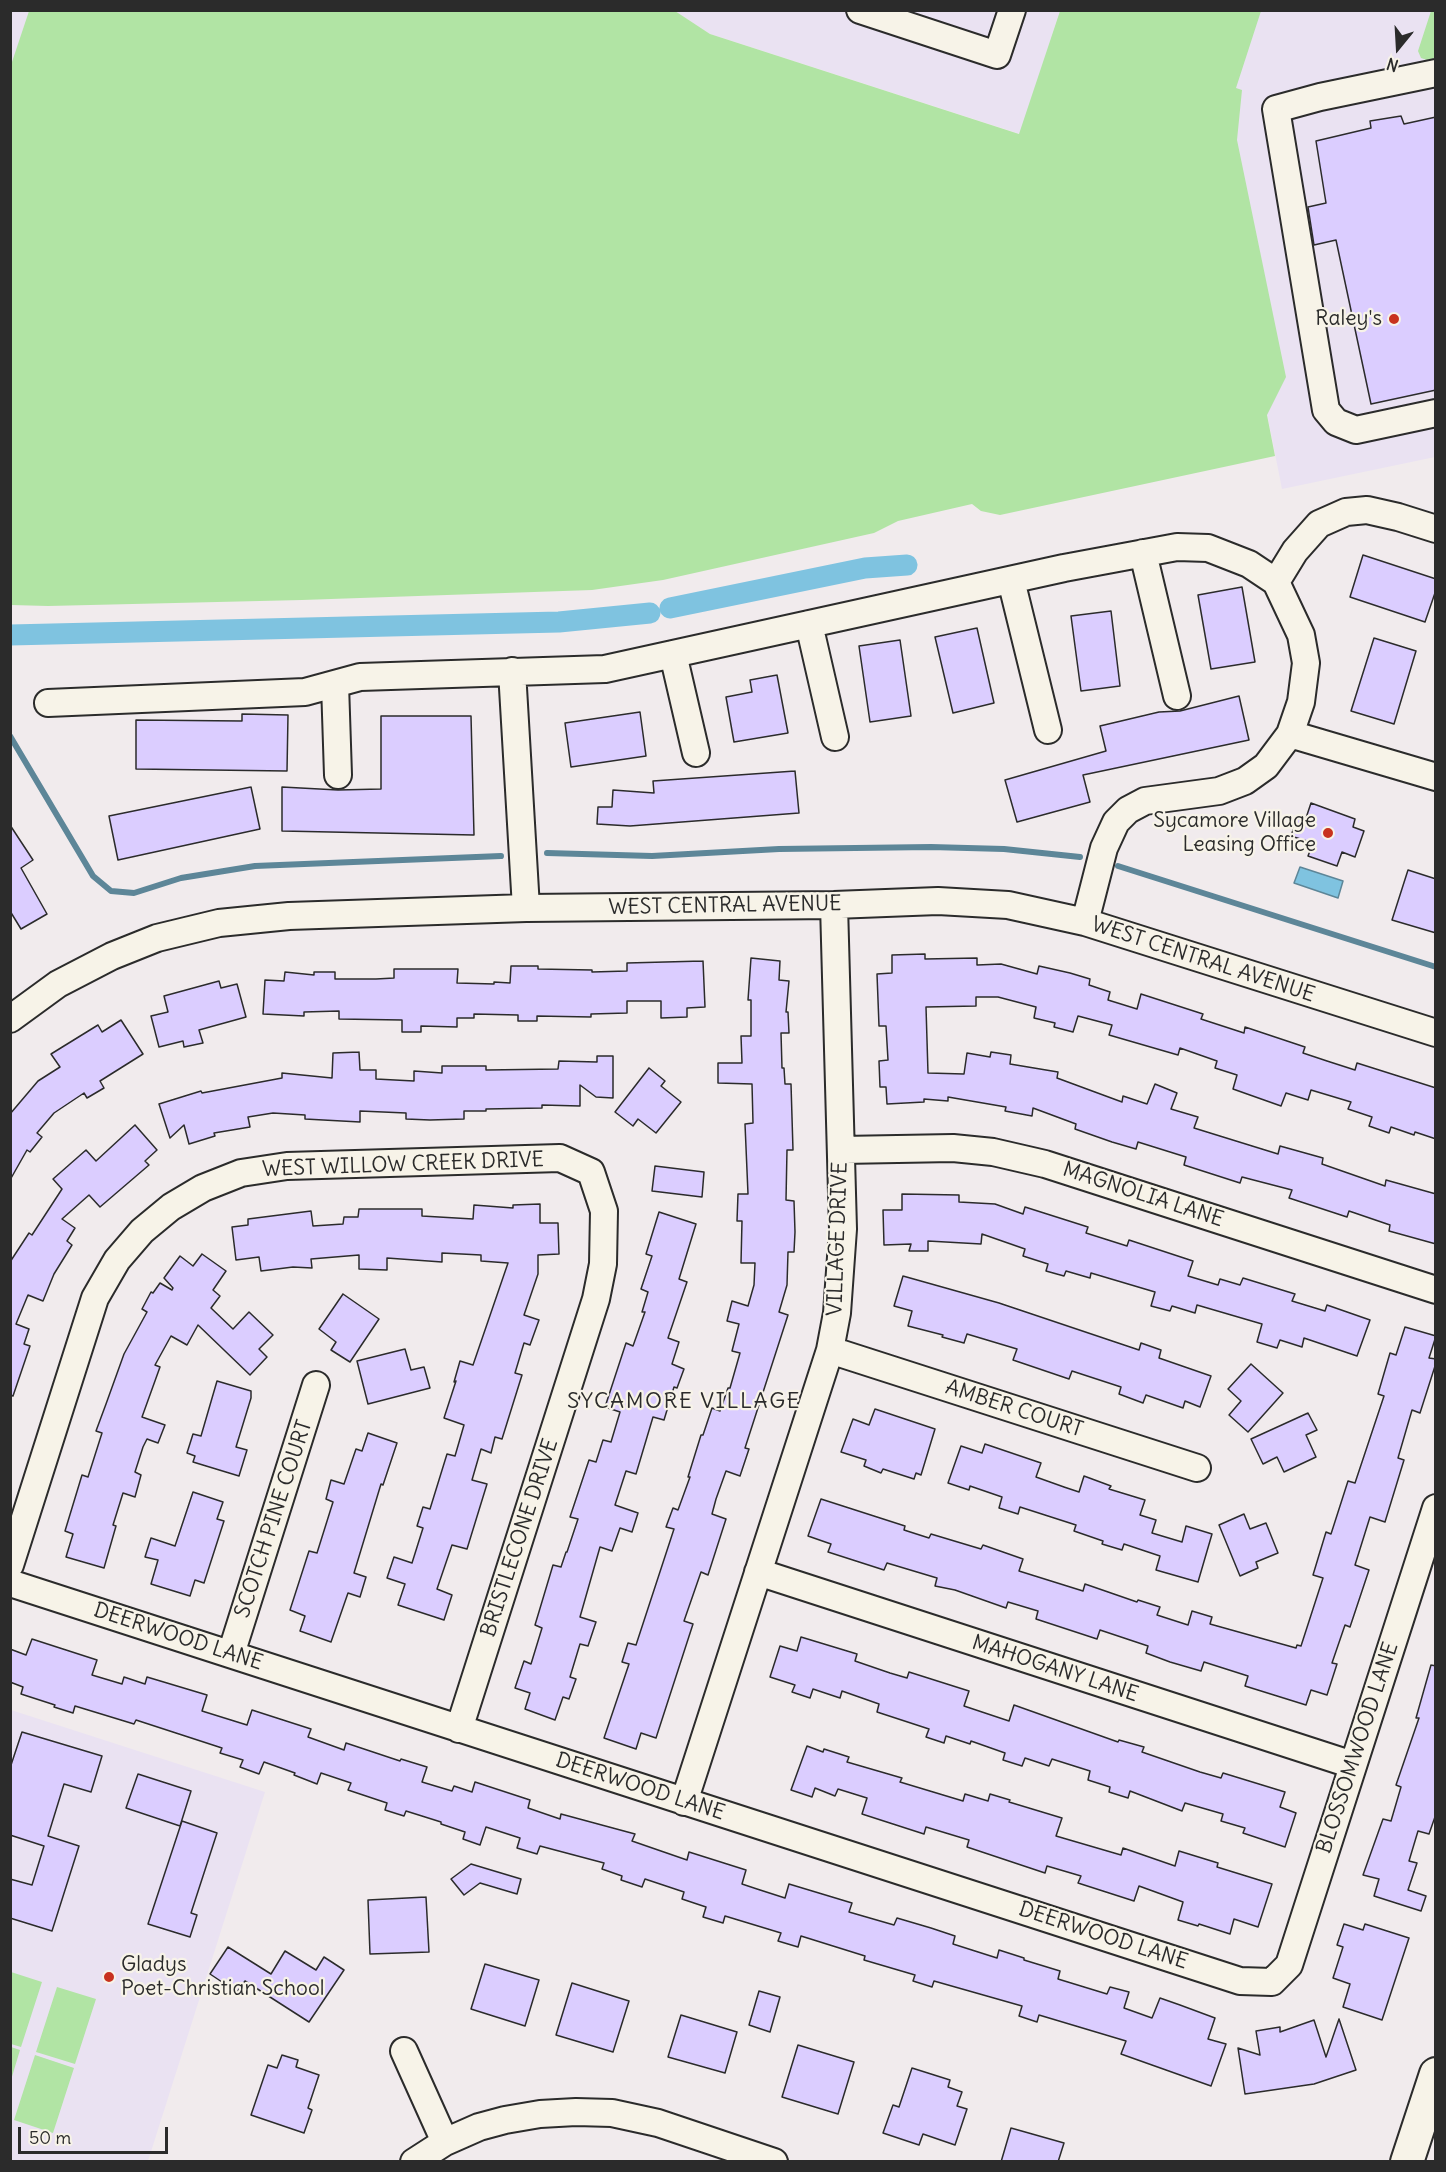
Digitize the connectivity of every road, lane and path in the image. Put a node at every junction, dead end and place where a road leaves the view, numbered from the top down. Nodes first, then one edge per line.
1 (860, 10) edge
2 (1012, 10) edge
3 (1436, 73) edge
4 (1436, 414) edge
5 (1436, 529) edge
6 (1143, 553) junction
7 (1011, 580) junction
8 (1276, 582) junction
9 (809, 624) junction
10 (673, 654) junction
11 (512, 671) junction
12 (334, 684) junction
13 (1177, 696) dead end
14 (48, 703) dead end
15 (1048, 730) dead end
16 (1290, 734) junction
17 (835, 737) dead end
18 (696, 753) dead end
19 (338, 776) dead end
20 (1436, 777) edge
21 (834, 905) junction
22 (526, 909) junction
23 (1085, 922) junction
24 (13, 1011) edge
25 (1436, 1033) edge
26 (842, 1150) junction
27 (591, 1172) joint
28 (1436, 1290) edge
29 (830, 1350) junction
30 (316, 1385) dead end
31 (1197, 1468) dead end
32 (1436, 1508) edge
33 (10, 1564) edge
34 (758, 1572) junction
35 (10, 1583) edge
36 (231, 1654) junction
37 (459, 1729) junction
38 (1353, 1765) junction
39 (684, 1802) junction
40 (1272, 1982) joint
41 (404, 2050) dead end
42 (1436, 2074) edge
43 (445, 2142) junction
44 (414, 2162) edge
45 (774, 2162) edge
46 (1407, 2162) edge

1 - 2 street
3 - 4 street
5 - 8 street
6 - 7 street
6 - 8 street
6 - 13 street
7 - 9 street
7 - 15 street
8 - 16 street
9 - 10 street
9 - 17 street
10 - 11 street
10 - 18 street
11 - 12 street
11 - 22 street
12 - 14 street
12 - 19 street
16 - 20 street
16 - 23 street
21 - 22 street, WEST CENTRAL AVENUE
21 - 23 street, WEST CENTRAL AVENUE
21 - 26 street, VILLAGE DRIVE
22 - 24 street, WEST CENTRAL AVENUE
23 - 25 street, WEST CENTRAL AVENUE
26 - 28 street, MAGNOLIA LANE
26 - 29 street, VILLAGE DRIVE
27 - 33 street, WEST WILLOW CREEK DRIVE
27 - 37 street, BRISTLECONE DRIVE
29 - 31 street, AMBER COURT
29 - 34 street, VILLAGE DRIVE
30 - 36 street, SCOTCH PINE COURT
32 - 38 street, BLOSSOMWOOD LANE
34 - 38 street, MAHOGANY LANE
34 - 39 street, VILLAGE DRIVE
35 - 36 street, DEERWOOD LANE
36 - 37 street, DEERWOOD LANE
37 - 39 street, DEERWOOD LANE
38 - 40 street, BLOSSOMWOOD LANE
39 - 40 street, DEERWOOD LANE
41 - 43 street
42 - 46 main road
43 - 44 street
43 - 45 street

